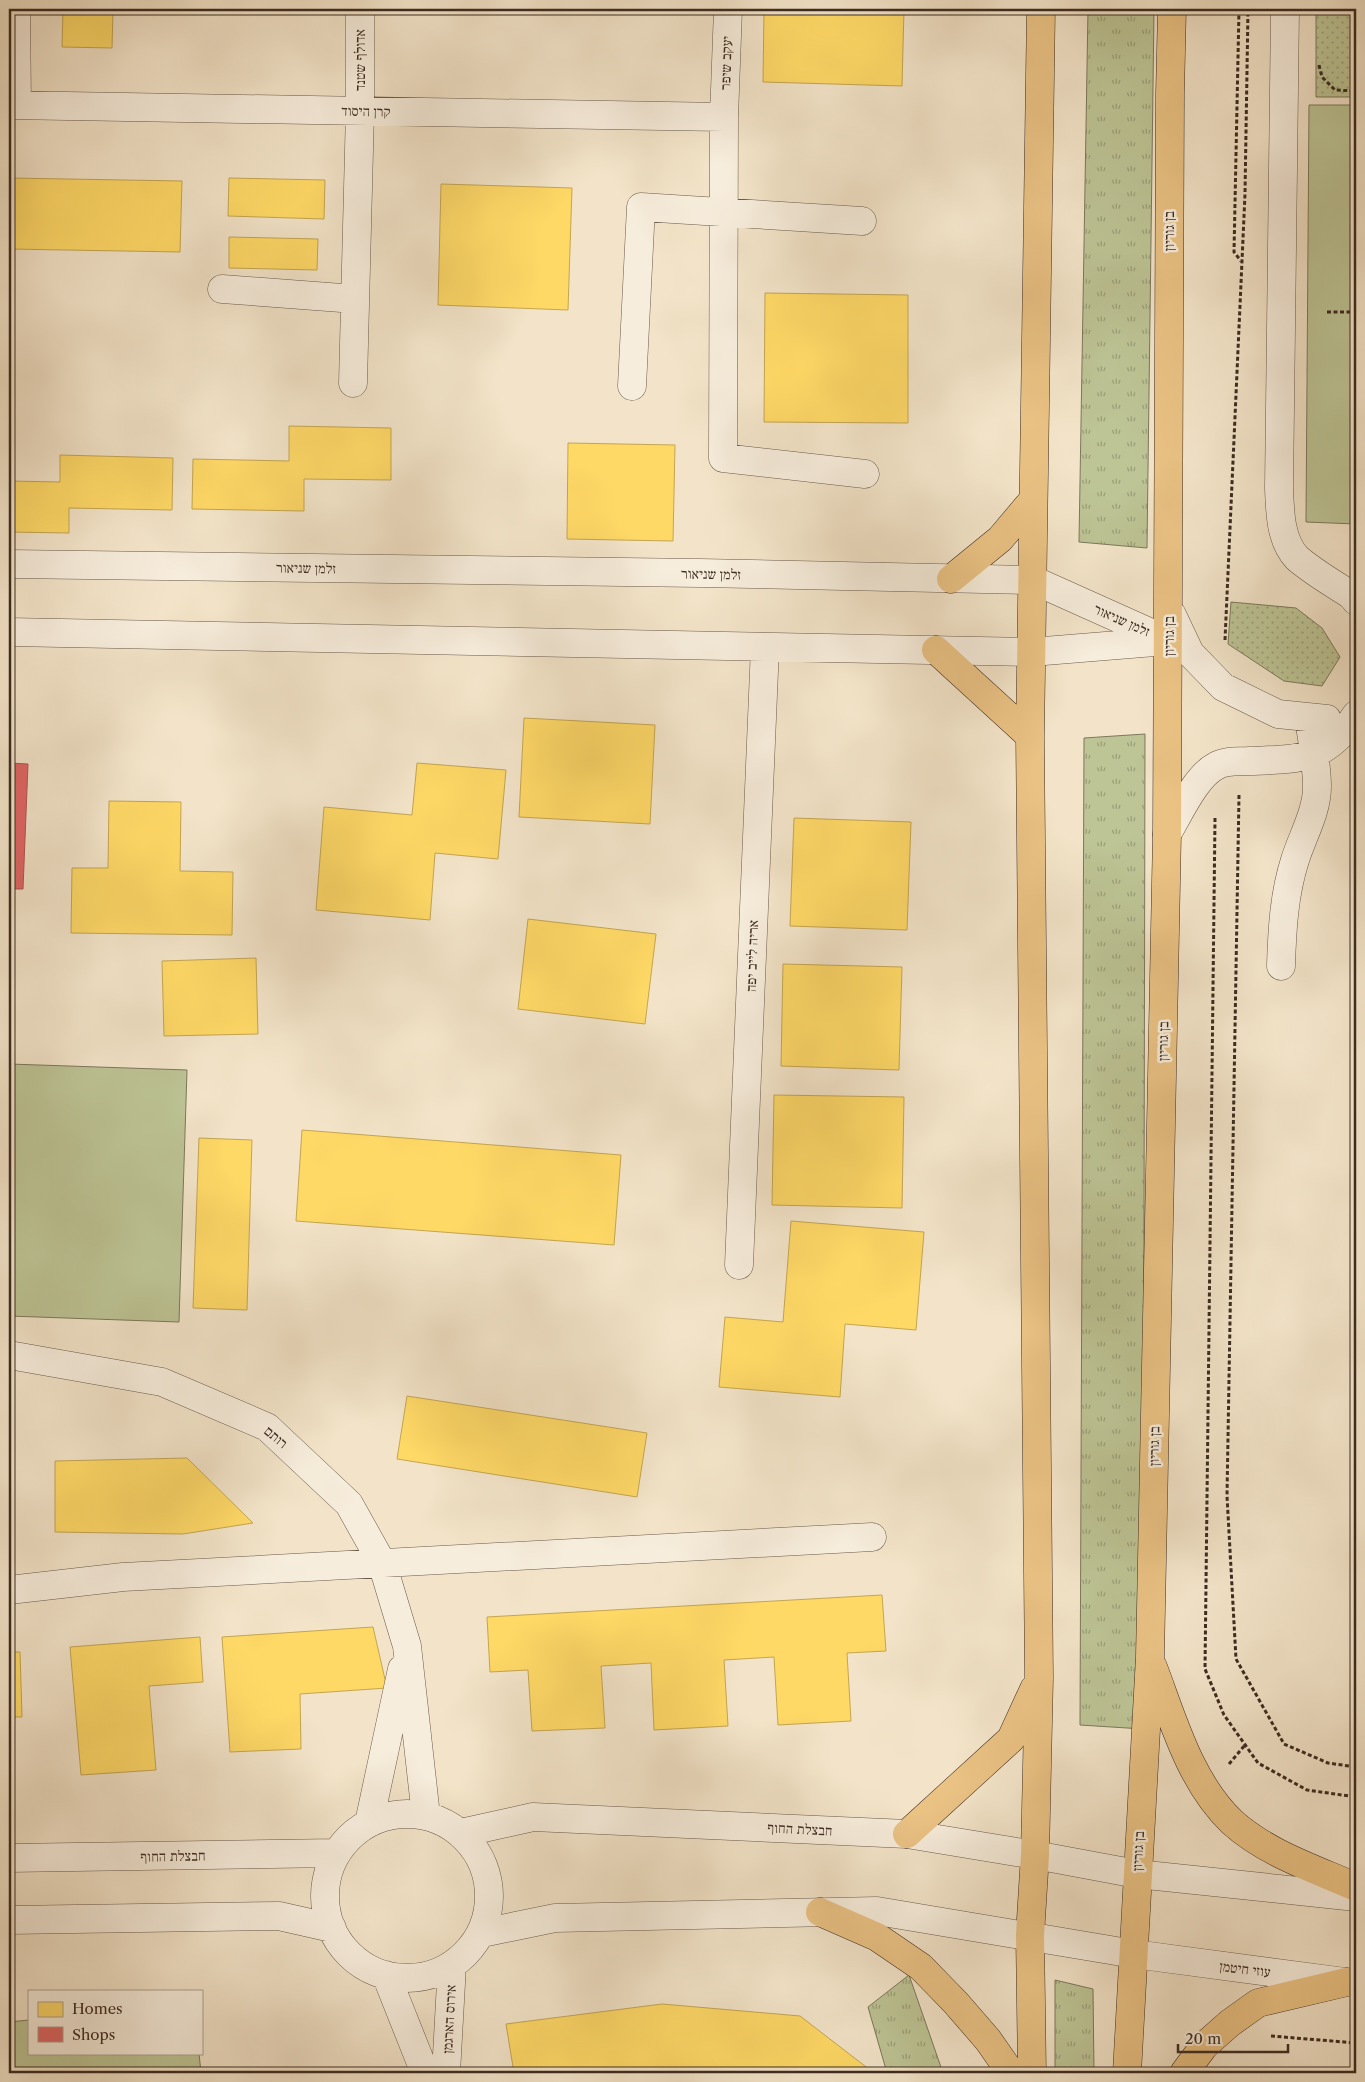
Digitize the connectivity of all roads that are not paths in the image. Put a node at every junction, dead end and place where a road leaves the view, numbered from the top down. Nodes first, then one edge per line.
1 (16, 9) edge
2 (360, 9) edge
3 (728, 9) edge
4 (1041, 9) edge
5 (1172, 9) edge
6 (1285, 9) edge
7 (13, 105) edge
8 (360, 111) junction
9 (724, 117) junction
10 (724, 214) junction
11 (862, 221) dead end
12 (222, 289) dead end
13 (355, 299) junction
14 (353, 383) dead end
15 (632, 386) dead end
16 (865, 474) dead end
17 (1033, 500) junction
18 (9, 564) edge
19 (951, 579) junction
20 (1033, 580) junction
21 (1356, 601) edge
22 (1169, 610) junction
23 (9, 632) edge
24 (1169, 641) junction
25 (765, 647) junction
26 (936, 650) junction
27 (1032, 652) junction
28 (1310, 718) junction
29 (1355, 718) edge
30 (1030, 736) junction
31 (1314, 755) junction
32 (1167, 834) junction
33 (1281, 966) dead end
34 (739, 1265) dead end
35 (9, 1355) edge
36 (872, 1537) dead end
37 (382, 1563) junction
38 (9, 1590) edge
39 (407, 1646) junction
40 (1150, 1657) junction
41 (1039, 1678) junction
42 (426, 1816) junction
43 (369, 1823) junction
44 (461, 1833) junction
45 (907, 1834) junction
46 (336, 1853) junction
47 (1035, 1854) junction
48 (9, 1858) edge
49 (1137, 1874) junction
50 (1356, 1887) edge
51 (1356, 1897) edge
52 (820, 1912) junction
53 (9, 1920) edge
54 (332, 1928) junction
55 (482, 1932) junction
56 (1030, 1935) junction
57 (1134, 1954) junction
58 (452, 1965) junction
59 (386, 1975) junction
60 (1352, 1982) edge
61 (425, 2073) edge
62 (446, 2073) edge
63 (1011, 2073) edge
64 (1032, 2073) edge
65 (1127, 2073) edge
66 (1184, 2073) edge

1 - 7 street
2 - 8 street, אדולף שטנד
3 - 9 street, יעקב שיפר
4 - 17 main road
5 - 22 main road, בן גוריון
6 - 21 street
7 - 8 street, קרן היסוד
8 - 9 street, קרן היסוד
8 - 13 street, אדולף שטנד
9 - 10 street, יעקב שיפר
10 - 11 street
10 - 15 street
10 - 16 street, יעקב שיפר
12 - 13 street
13 - 14 street, אדולף שטנד
17 - 19 main road
17 - 20 main road
18 - 19 street, זלמן שניאור
19 - 20 street, זלמן שניאור
20 - 24 street, זלמן שניאור
20 - 27 main road
22 - 24 main road, בן גוריון
22 - 28 street
23 - 25 street, זלמן שניאור
24 - 27 street, זלמן שניאור
24 - 32 main road, בן גוריון
25 - 26 street, זלמן שניאור
25 - 34 street, אריה לייב יפה
26 - 27 street, זלמן שניאור
26 - 30 main road
27 - 30 main road
28 - 29 street
28 - 31 street
29 - 31 street
30 - 41 main road
31 - 32 street
31 - 33 street
32 - 40 main road, בן גוריון
35 - 37 street, רותם
36 - 37 street
37 - 38 street
37 - 39 street, רותם
39 - 42 street, רותם
39 - 43 street, רותם
40 - 49 main road, בן גוריון
40 - 50 main road
41 - 45 main road
41 - 47 main road
42 - 43 street
42 - 44 street
43 - 46 street
44 - 45 street, חבצלת החוף
44 - 55 street
45 - 47 street, חבצלת החוף
46 - 48 street, חבצלת החוף
46 - 54 street
47 - 49 street, חבצלת החוף
47 - 56 main road
49 - 51 street
49 - 57 main road, בן גוריון
52 - 55 street
52 - 56 street
52 - 63 main road
53 - 54 street
54 - 59 street
55 - 58 street
56 - 57 street
56 - 64 main road
57 - 60 street, עוזי חיטמן
57 - 65 main road, בן גוריון
58 - 59 street
58 - 62 street, אירוס הארגמן
59 - 61 street, אירוס הארגמן
60 - 66 main road

